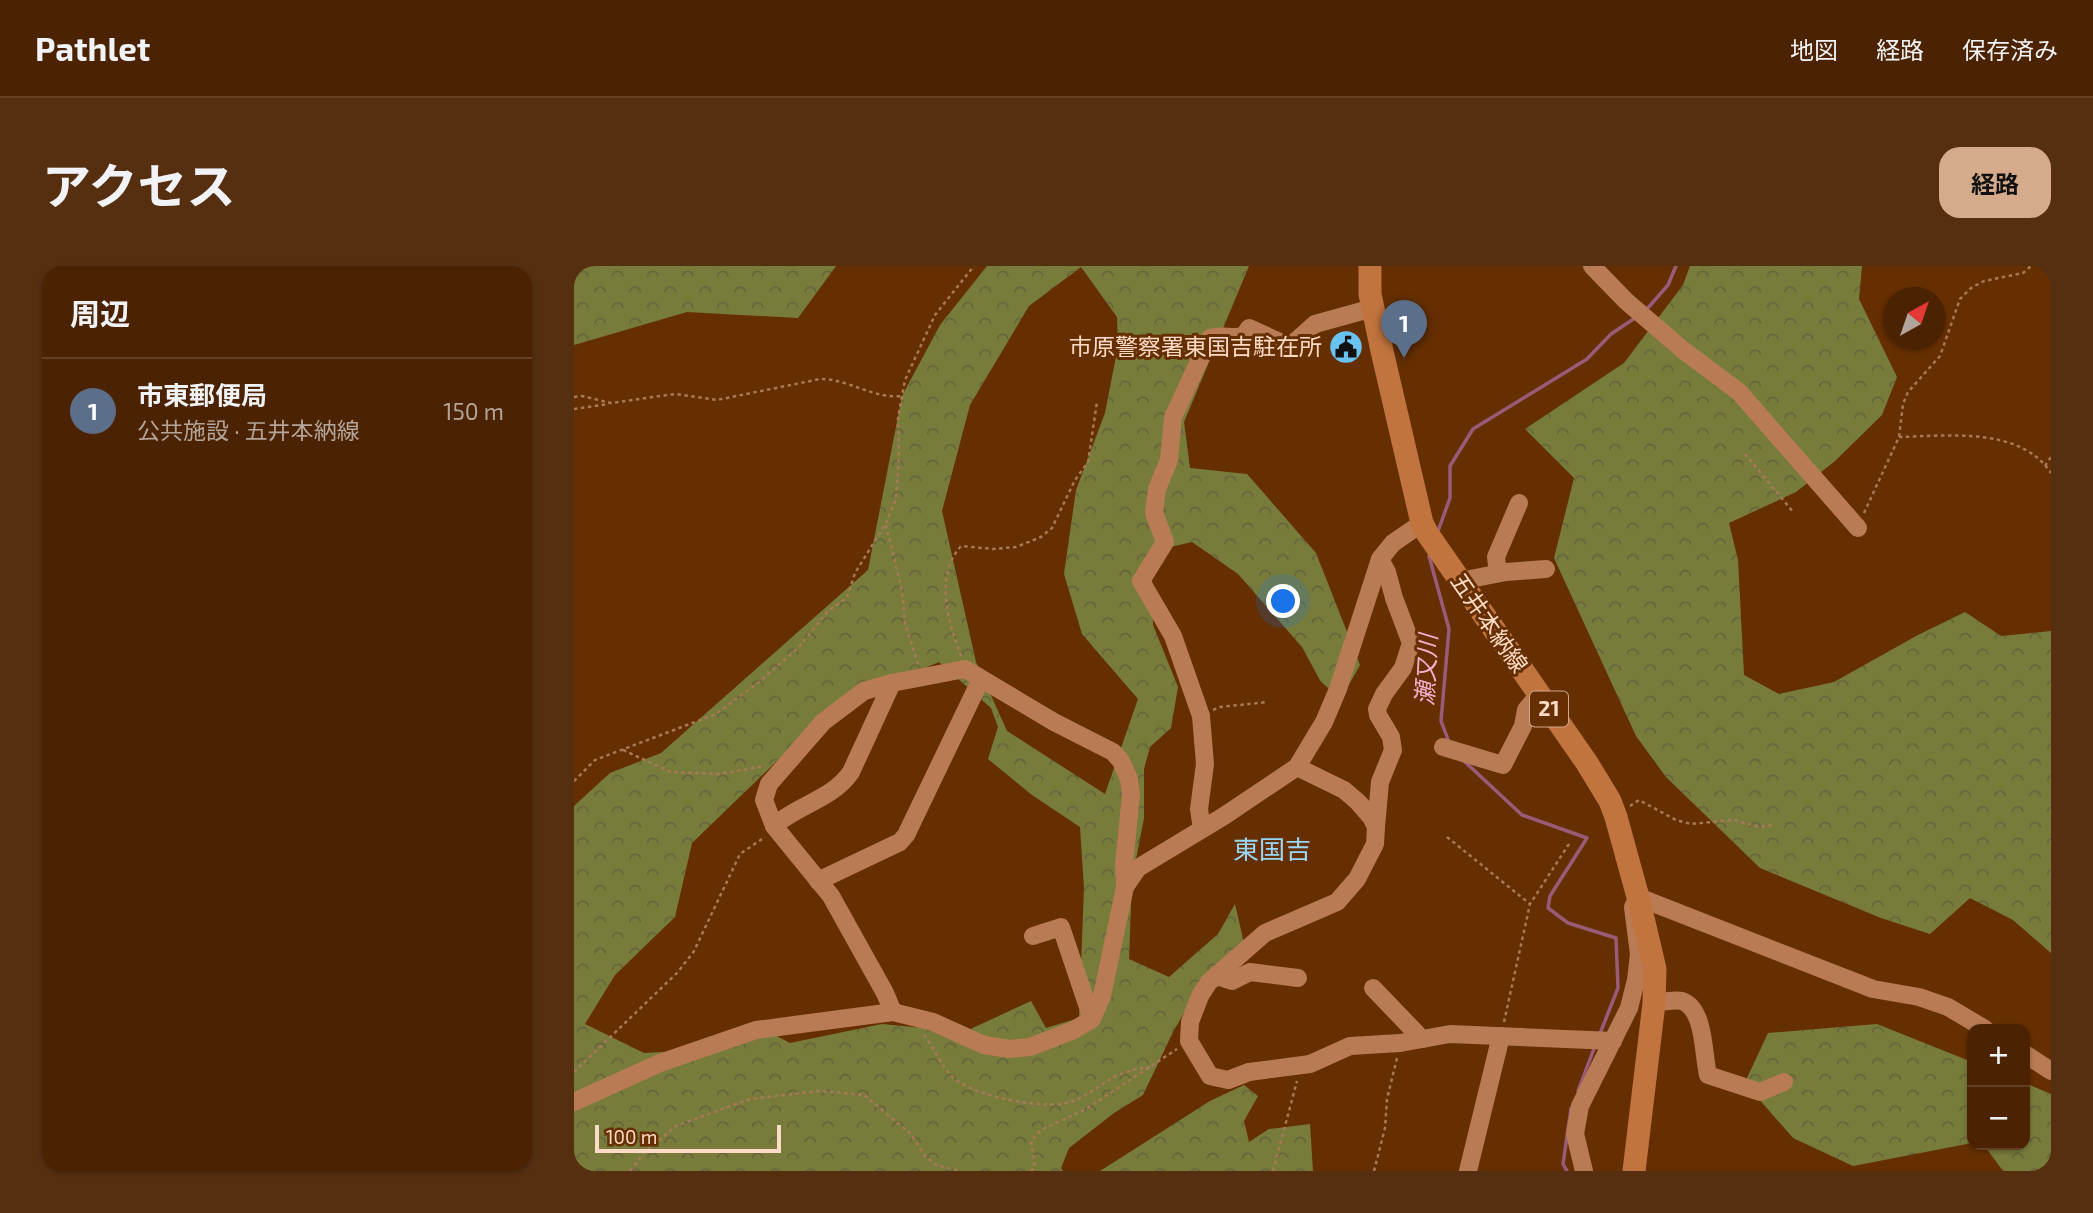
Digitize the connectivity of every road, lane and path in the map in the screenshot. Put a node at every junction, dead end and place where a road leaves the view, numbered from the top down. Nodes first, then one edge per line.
1 (974, 266) edge
2 (1370, 266) edge
3 (1592, 266) edge
4 (2031, 266) edge
5 (1373, 308) junction
6 (902, 396) junction
7 (574, 397) edge
8 (1097, 402) dead end
9 (611, 403) junction
10 (574, 409) edge
11 (1899, 437) junction
12 (1745, 454) dead end
13 (2051, 457) edge
14 (2045, 466) junction
15 (2051, 473) edge
16 (1519, 503) dead end
17 (1794, 513) dead end
18 (886, 523) junction
19 (1422, 523) junction
20 (1857, 528) joint
21 (1380, 559) junction
22 (1546, 569) dead end
23 (1498, 573) junction
24 (1460, 581) junction
25 (965, 669) junction
26 (922, 678) junction
27 (982, 678) junction
28 (892, 683) junction
29 (1539, 694) junction
30 (1268, 702) dead end
31 (1201, 716) junction
32 (1443, 747) dead end
33 (622, 749) junction
34 (789, 761) junction
35 (1297, 767) junction
36 (574, 781) edge
37 (1616, 817) junction
38 (1772, 824) dead end
39 (774, 826) junction
40 (1376, 827) junction
41 (1202, 829) junction
42 (1447, 837) dead end
43 (1569, 844) dead end
44 (818, 881) junction
45 (1125, 887) junction
46 (1639, 897) junction
47 (1530, 904) junction
48 (1033, 936) dead end
49 (1216, 976) junction
50 (1298, 978) dead end
51 (1373, 988) dead end
52 (1654, 1003) junction
53 (893, 1013) junction
54 (1092, 1019) junction
55 (1977, 1024) edge
56 (921, 1032) dead end
57 (1501, 1036) junction
58 (1422, 1040) junction
59 (1189, 1041) junction
60 (1613, 1041) junction
61 (1400, 1044) junction
62 (2030, 1057) edge
63 (1301, 1065) junction
64 (1150, 1067) junction
65 (2051, 1070) edge
66 (574, 1072) edge
67 (1784, 1082) dead end
68 (574, 1102) edge
69 (630, 1171) edge
70 (960, 1171) edge
71 (1031, 1171) edge
72 (1273, 1171) edge
73 (1374, 1171) edge
74 (1468, 1171) edge
75 (1584, 1171) edge
76 (1633, 1171) edge

1 - 6 path
2 - 5 main road, 五井本納線 / 21
3 - 20 street
4 - 11 path
5 - 19 main road, 五井本納線 / 21
5 - 31 street
6 - 9 path
6 - 18 path
7 - 9 path
8 - 25 path
9 - 10 path
11 - 14 path
11 - 20 path
12 - 17 path
13 - 14 path
14 - 15 path
16 - 23 street
18 - 26 path
18 - 33 path
19 - 21 street
19 - 24 main road, 五井本納線 / 21
21 - 35 street
21 - 40 street
22 - 23 street
23 - 24 street
24 - 29 main road, 五井本納線 / 21
25 - 26 street
25 - 27 street
26 - 28 street
27 - 44 street
27 - 45 street
28 - 34 street
28 - 39 street
29 - 32 street
29 - 37 main road, 五井本納線 / 21
30 - 31 path
31 - 41 street
33 - 34 path
33 - 36 path
34 - 39 street
35 - 40 street
35 - 41 street
37 - 38 path
37 - 46 main road, 五井本納線 / 21
39 - 44 street
39 - 66 path
40 - 49 street
41 - 45 street
42 - 47 path
43 - 47 path
44 - 53 street
45 - 54 street
46 - 52 main road, 五井本納線 / 21
46 - 55 street
46 - 60 street
47 - 57 path
48 - 54 street
49 - 50 street
49 - 59 street
51 - 58 street
52 - 67 street
52 - 76 main road, 五井本納線 / 21
53 - 54 street
53 - 68 street
56 - 64 path
57 - 58 street
57 - 60 street
57 - 74 street
58 - 61 street
59 - 63 street
59 - 64 path
60 - 75 street
61 - 63 street
61 - 73 path
62 - 65 street
63 - 72 path
64 - 71 path
69 - 70 path

